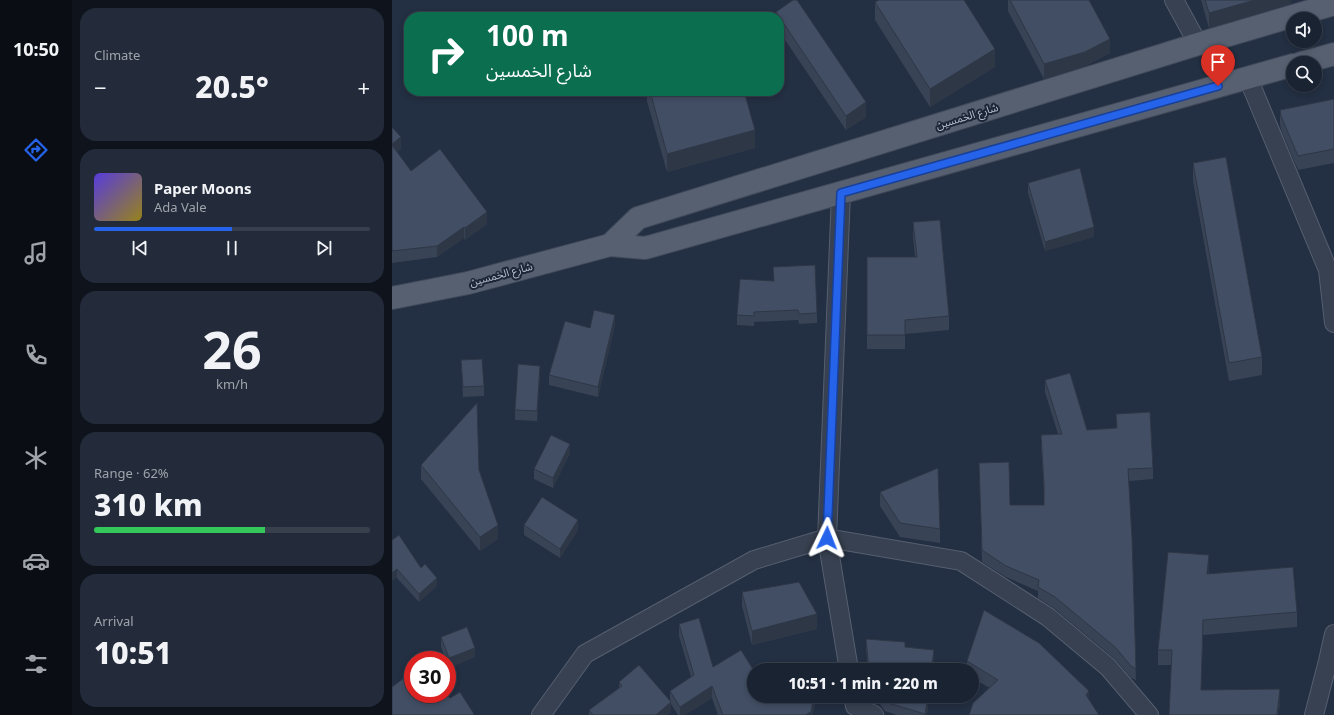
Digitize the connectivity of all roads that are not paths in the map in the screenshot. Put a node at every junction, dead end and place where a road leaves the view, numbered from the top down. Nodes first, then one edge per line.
1 (1174, 0) edge
2 (1334, 4) edge
3 (1198, 44) junction
4 (1334, 54) edge
5 (1322, 57) edge
6 (1286, 67) edge
7 (1248, 78) junction
8 (841, 193) junction
9 (610, 245) junction
10 (1331, 269) edge
11 (392, 298) edge
12 (1334, 323) edge
13 (827, 538) junction
14 (1334, 634) edge
15 (848, 663) edge
16 (854, 703) edge
17 (542, 715) edge
18 (874, 715) edge
19 (1149, 715) edge
20 (1314, 715) edge

1 - 3 street
2 - 3 main road, شارع الخمسين
3 - 9 main road, شارع الخمسين
4 - 5 main road
6 - 7 main road, شارع الخمسين
7 - 8 main road, شارع الخمسين
7 - 10 street
8 - 9 main road, شارع الخمسين
8 - 13 street
9 - 11 main road, شارع الخمسين
10 - 12 street
13 - 15 street
13 - 17 street
13 - 19 street
14 - 20 street
16 - 18 street

